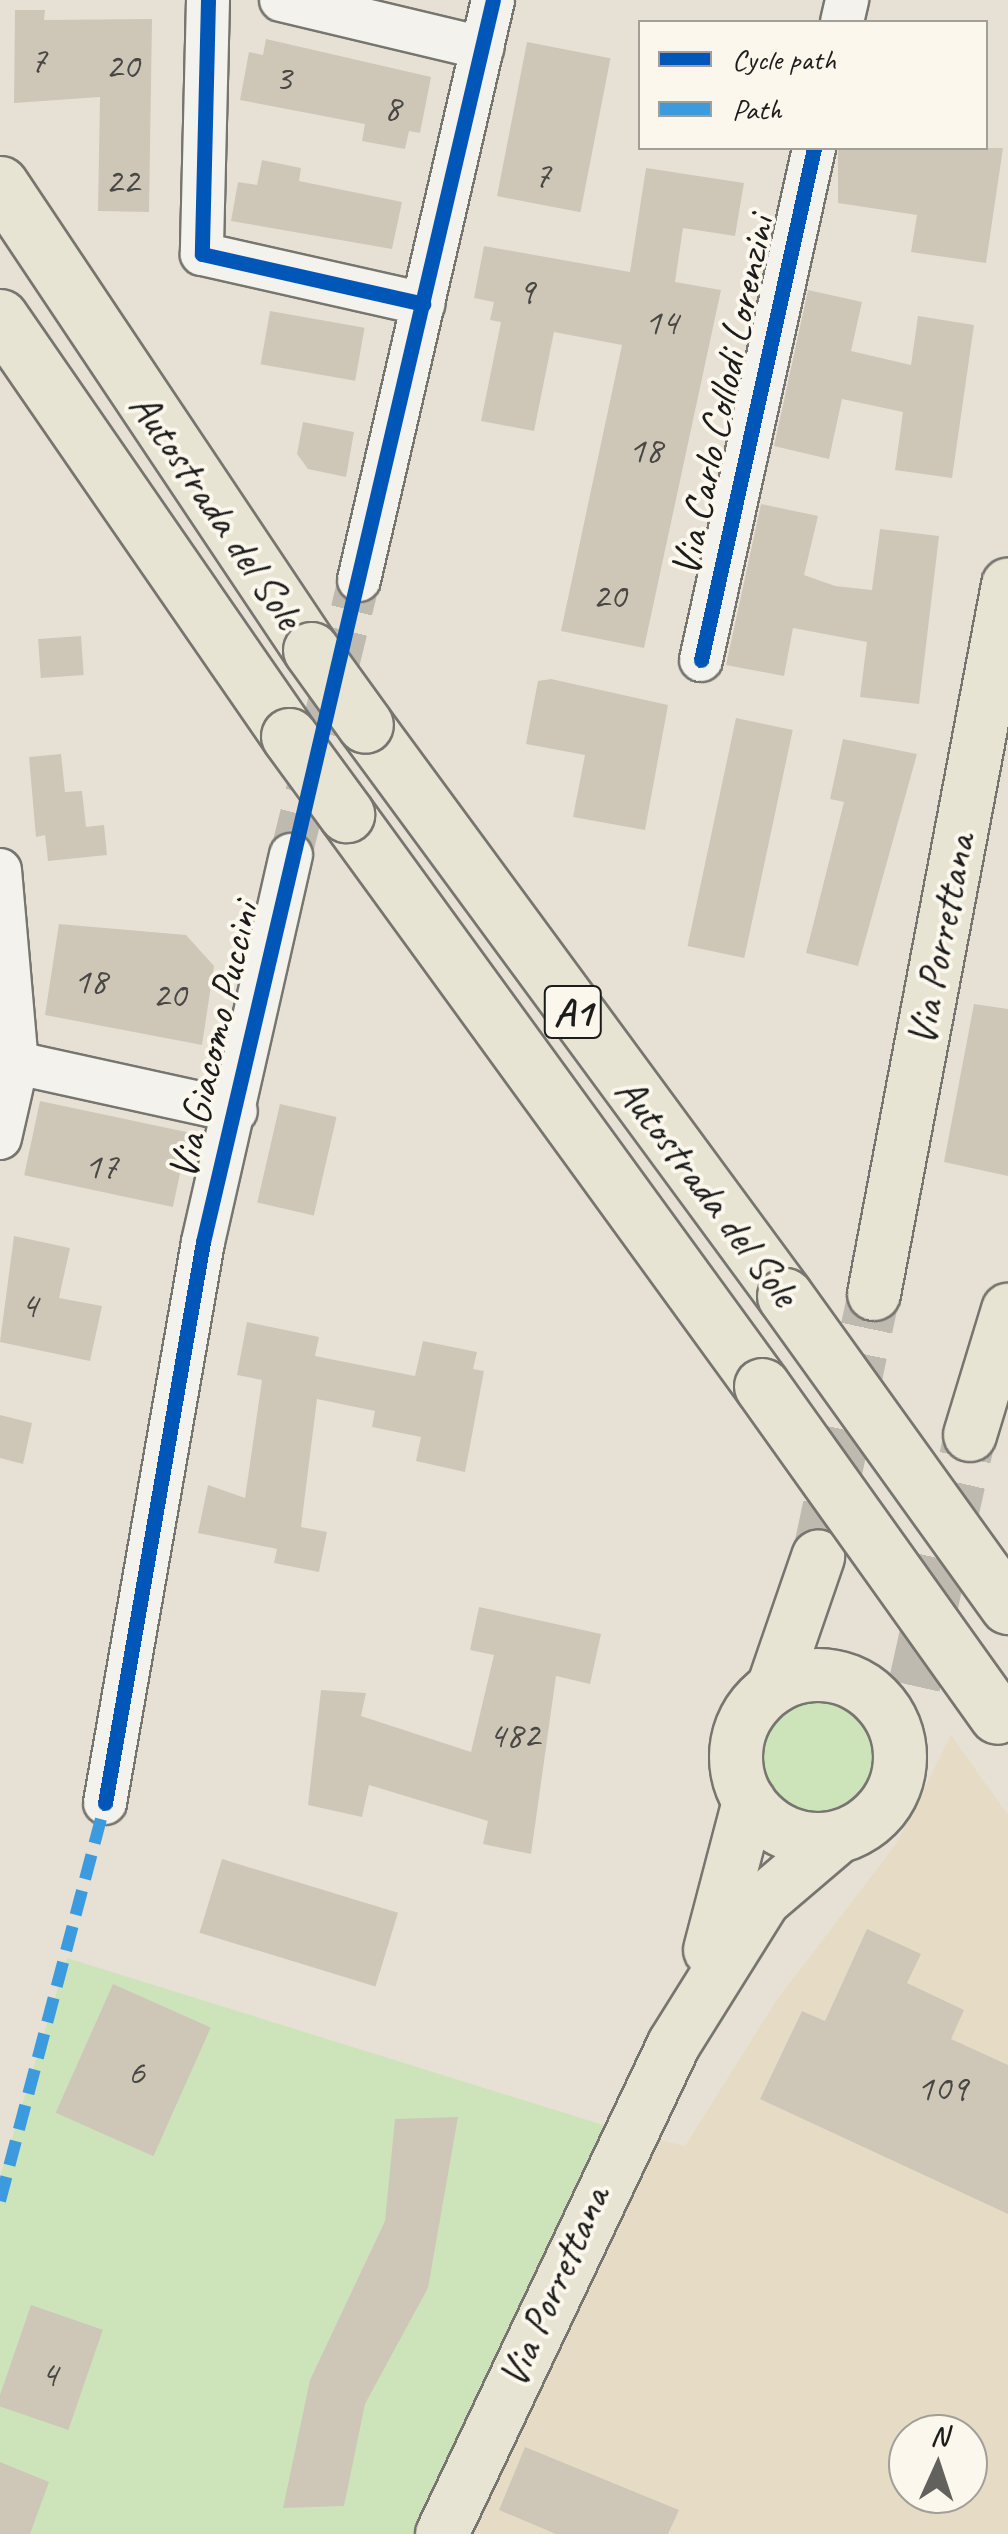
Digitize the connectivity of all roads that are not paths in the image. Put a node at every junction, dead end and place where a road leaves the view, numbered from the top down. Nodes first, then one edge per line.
1 (208, 0) edge
2 (280, 0) edge
3 (492, 0) edge
4 (482, 48) junction
5 (814, 150) edge
6 (0, 184) edge
7 (423, 304) junction
8 (0, 316) edge
9 (360, 580) tunnel mouth
10 (1008, 586) edge
11 (701, 660) dead end
12 (292, 855) tunnel mouth
13 (0, 870) edge
14 (17, 1063) junction
15 (236, 1111) junction
16 (0, 1138) edge
17 (874, 1294) tunnel mouth
18 (1008, 1310) edge
19 (970, 1434) tunnel mouth
20 (1008, 1606) edge
21 (881, 1681) junction
22 (773, 1688) junction
23 (1003, 1723) edge
24 (748, 1801) junction
25 (104, 1802) dead end
26 (838, 1836) junction
27 (674, 2044) junction
28 (442, 2534) edge

1 - 7 street
2 - 4 street
3 - 4 street
4 - 7 street
5 - 11 street, Via Carlo Collodi Lorenzini
6 - 20 highway, Autostrada del Sole / A1, bridge
7 - 9 street
8 - 23 highway, Autostrada del Sole / A1, bridge
10 - 17 main road, Via Porrettana
12 - 15 street, Via Giacomo Puccini
13 - 14 street
14 - 15 street, Via Giacomo Puccini
14 - 16 street
15 - 25 street, Via Giacomo Puccini
18 - 19 main road
21 - 22 main road
21 - 22 main road
21 - 26 main road
22 - 24 main road
24 - 26 main road
24 - 27 main road, Via Porrettana
26 - 27 main road, Via Porrettana
27 - 28 main road, Via Porrettana

